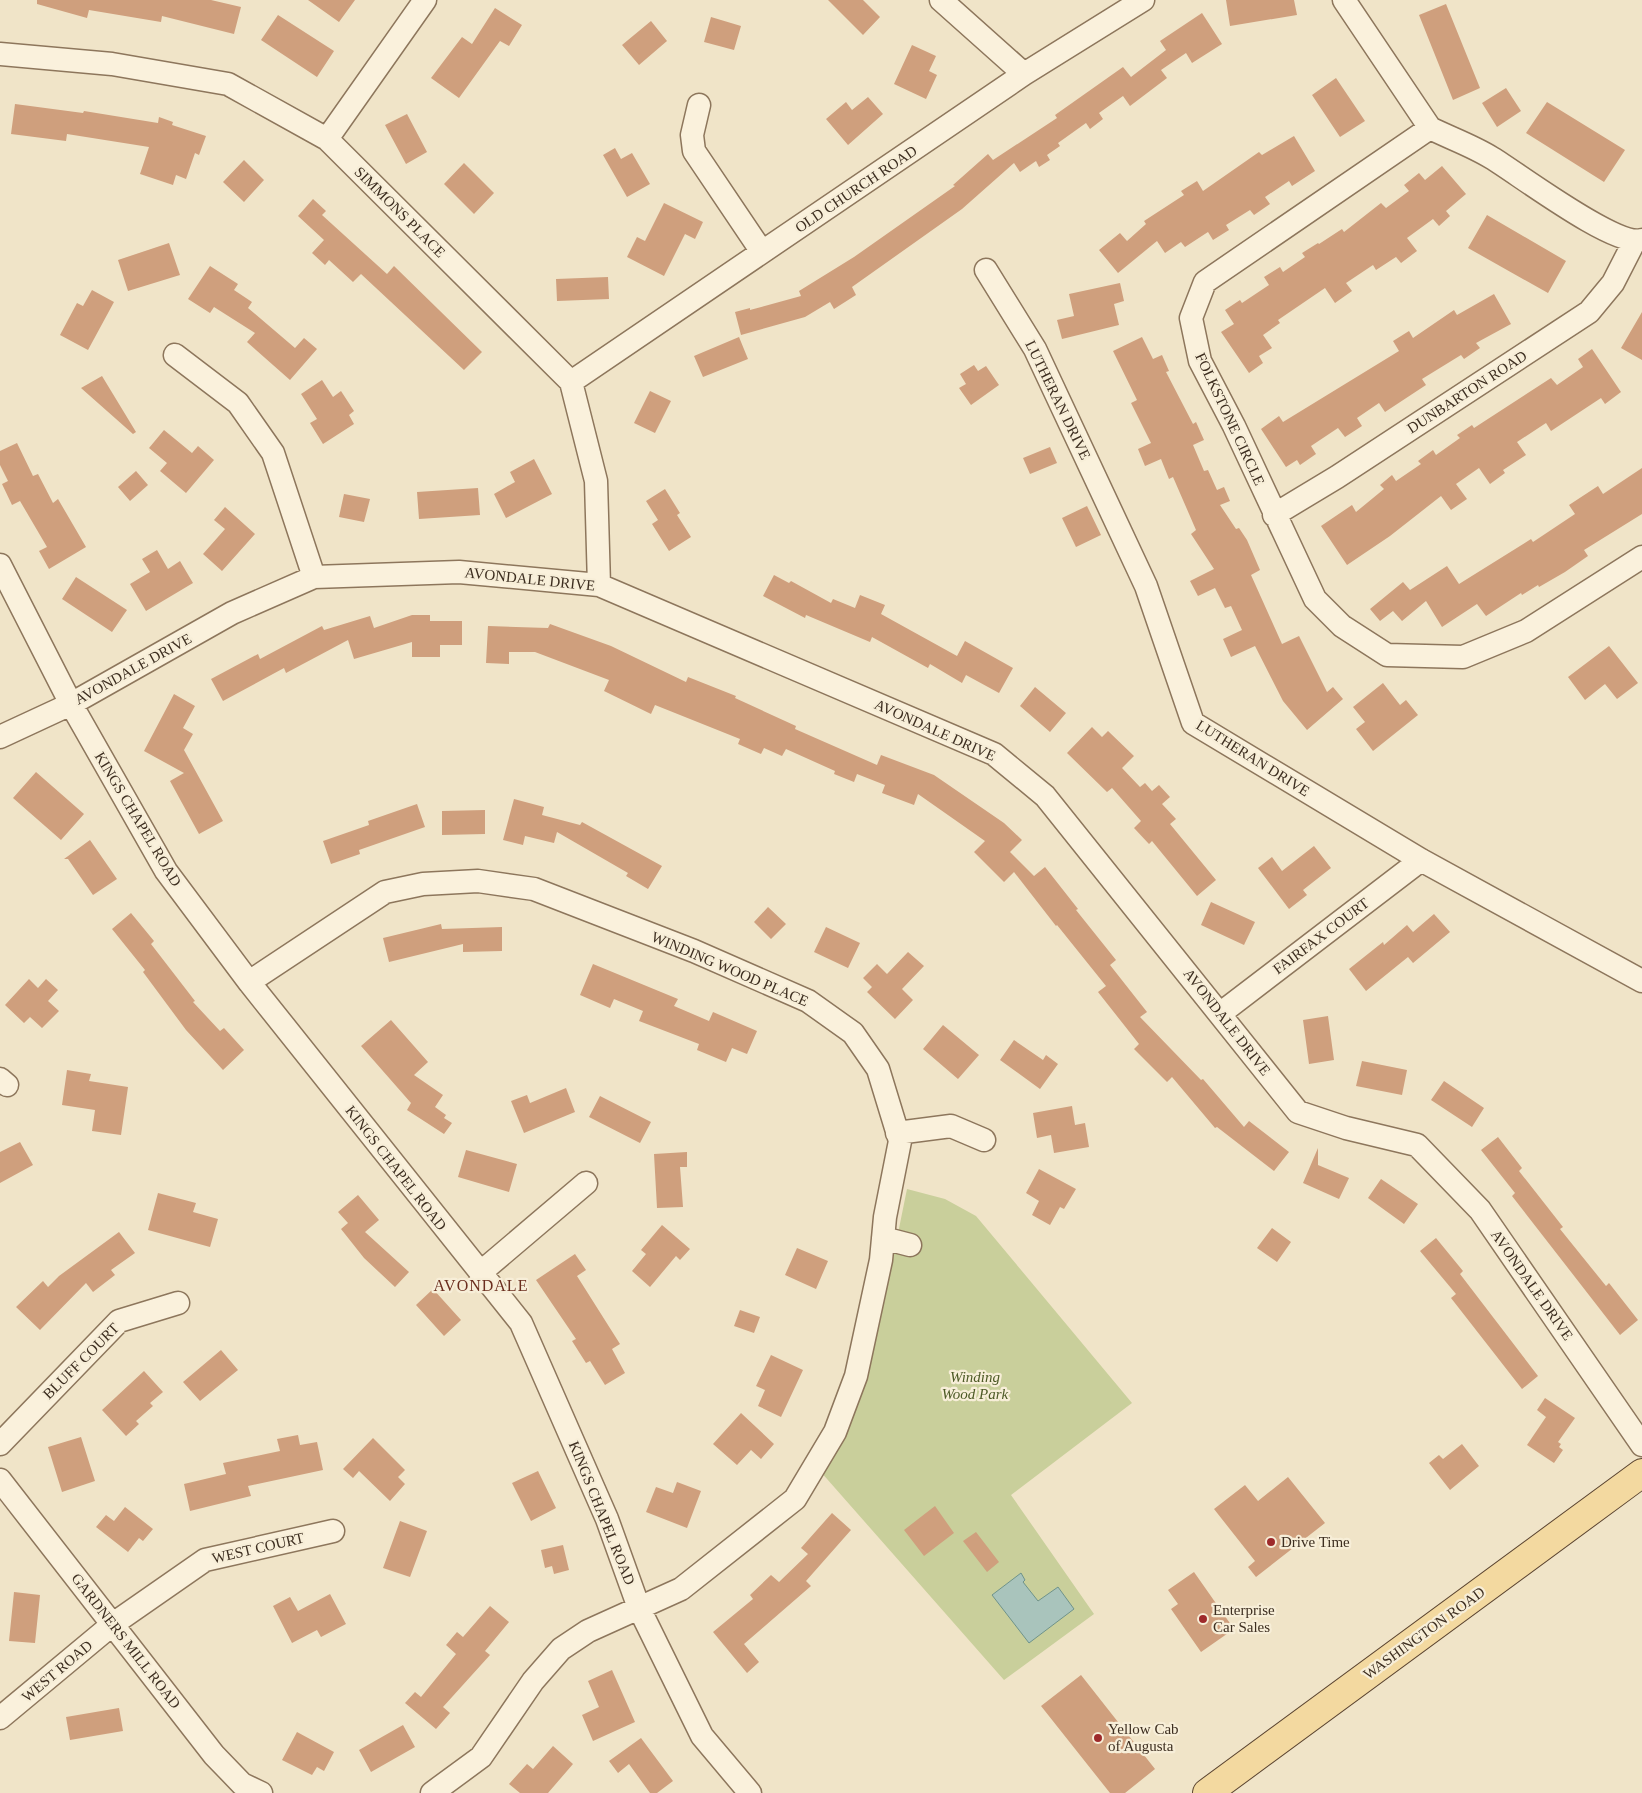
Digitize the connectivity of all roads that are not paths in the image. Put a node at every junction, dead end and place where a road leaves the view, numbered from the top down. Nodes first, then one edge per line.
1 (425, 0) edge
2 (941, 0) edge
3 (1144, 0) edge
4 (1344, 0) edge
5 (0, 54) edge
6 (1024, 74) junction
7 (699, 105) dead end
8 (1430, 128) junction
9 (327, 139) junction
10 (1638, 241) edge
11 (762, 252) junction
12 (986, 270) dead end
13 (174, 355) dead end
14 (571, 382) junction
15 (1274, 515) junction
16 (1642, 557) edge
17 (0, 565) edge
18 (314, 577) junction
19 (599, 585) junction
20 (71, 704) junction
21 (0, 737) edge
22 (1421, 860) junction
23 (1642, 981) edge
24 (249, 982) junction
25 (1220, 1013) junction
26 (897, 1132) junction
27 (984, 1140) dead end
28 (586, 1183) dead end
29 (883, 1238) junction
30 (910, 1245) dead end
31 (480, 1273) junction
32 (178, 1303) dead end
33 (0, 1444) edge
34 (1642, 1445) edge
35 (1642, 1473) edge
36 (0, 1480) edge
37 (333, 1531) dead end
38 (639, 1608) junction
39 (113, 1624) junction
40 (0, 1718) edge
41 (261, 1793) edge
42 (432, 1793) edge
43 (750, 1793) edge
44 (1206, 1793) edge

1 - 9 street
2 - 6 street
3 - 6 street, OLD CHURCH ROAD
4 - 8 street
5 - 9 street, SIMMONS PLACE
6 - 11 street, OLD CHURCH ROAD
7 - 11 street
8 - 10 street
8 - 15 street, FOLKSTONE CIRCLE
9 - 14 street, SIMMONS PLACE
10 - 15 street, DUNBARTON ROAD
11 - 14 street, OLD CHURCH ROAD
12 - 22 street, LUTHERAN DRIVE
13 - 18 street
14 - 19 street
15 - 16 street, FOLKSTONE CIRCLE
17 - 20 street, KINGS CHAPEL ROAD
18 - 19 street, AVONDALE DRIVE
18 - 20 street, AVONDALE DRIVE
19 - 25 street, AVONDALE DRIVE
20 - 21 street, AVONDALE DRIVE
20 - 24 street, KINGS CHAPEL ROAD
22 - 23 street, LUTHERAN DRIVE
22 - 25 street, FAIRFAX COURT
24 - 26 street, WINDING WOOD PLACE
24 - 31 street, KINGS CHAPEL ROAD
25 - 34 street, AVONDALE DRIVE
26 - 27 street
26 - 29 street, WINDING WOOD PLACE
28 - 31 street
29 - 30 street
29 - 38 street, WINDING WOOD PLACE
31 - 38 street, KINGS CHAPEL ROAD
32 - 33 street, BLUFF COURT
35 - 44 main road, WASHINGTON ROAD
36 - 39 street, GARDNERS MILL ROAD
37 - 39 street, WEST COURT
38 - 42 street
38 - 43 street, KINGS CHAPEL ROAD
39 - 40 street, WEST ROAD
39 - 41 street, GARDNERS MILL ROAD

